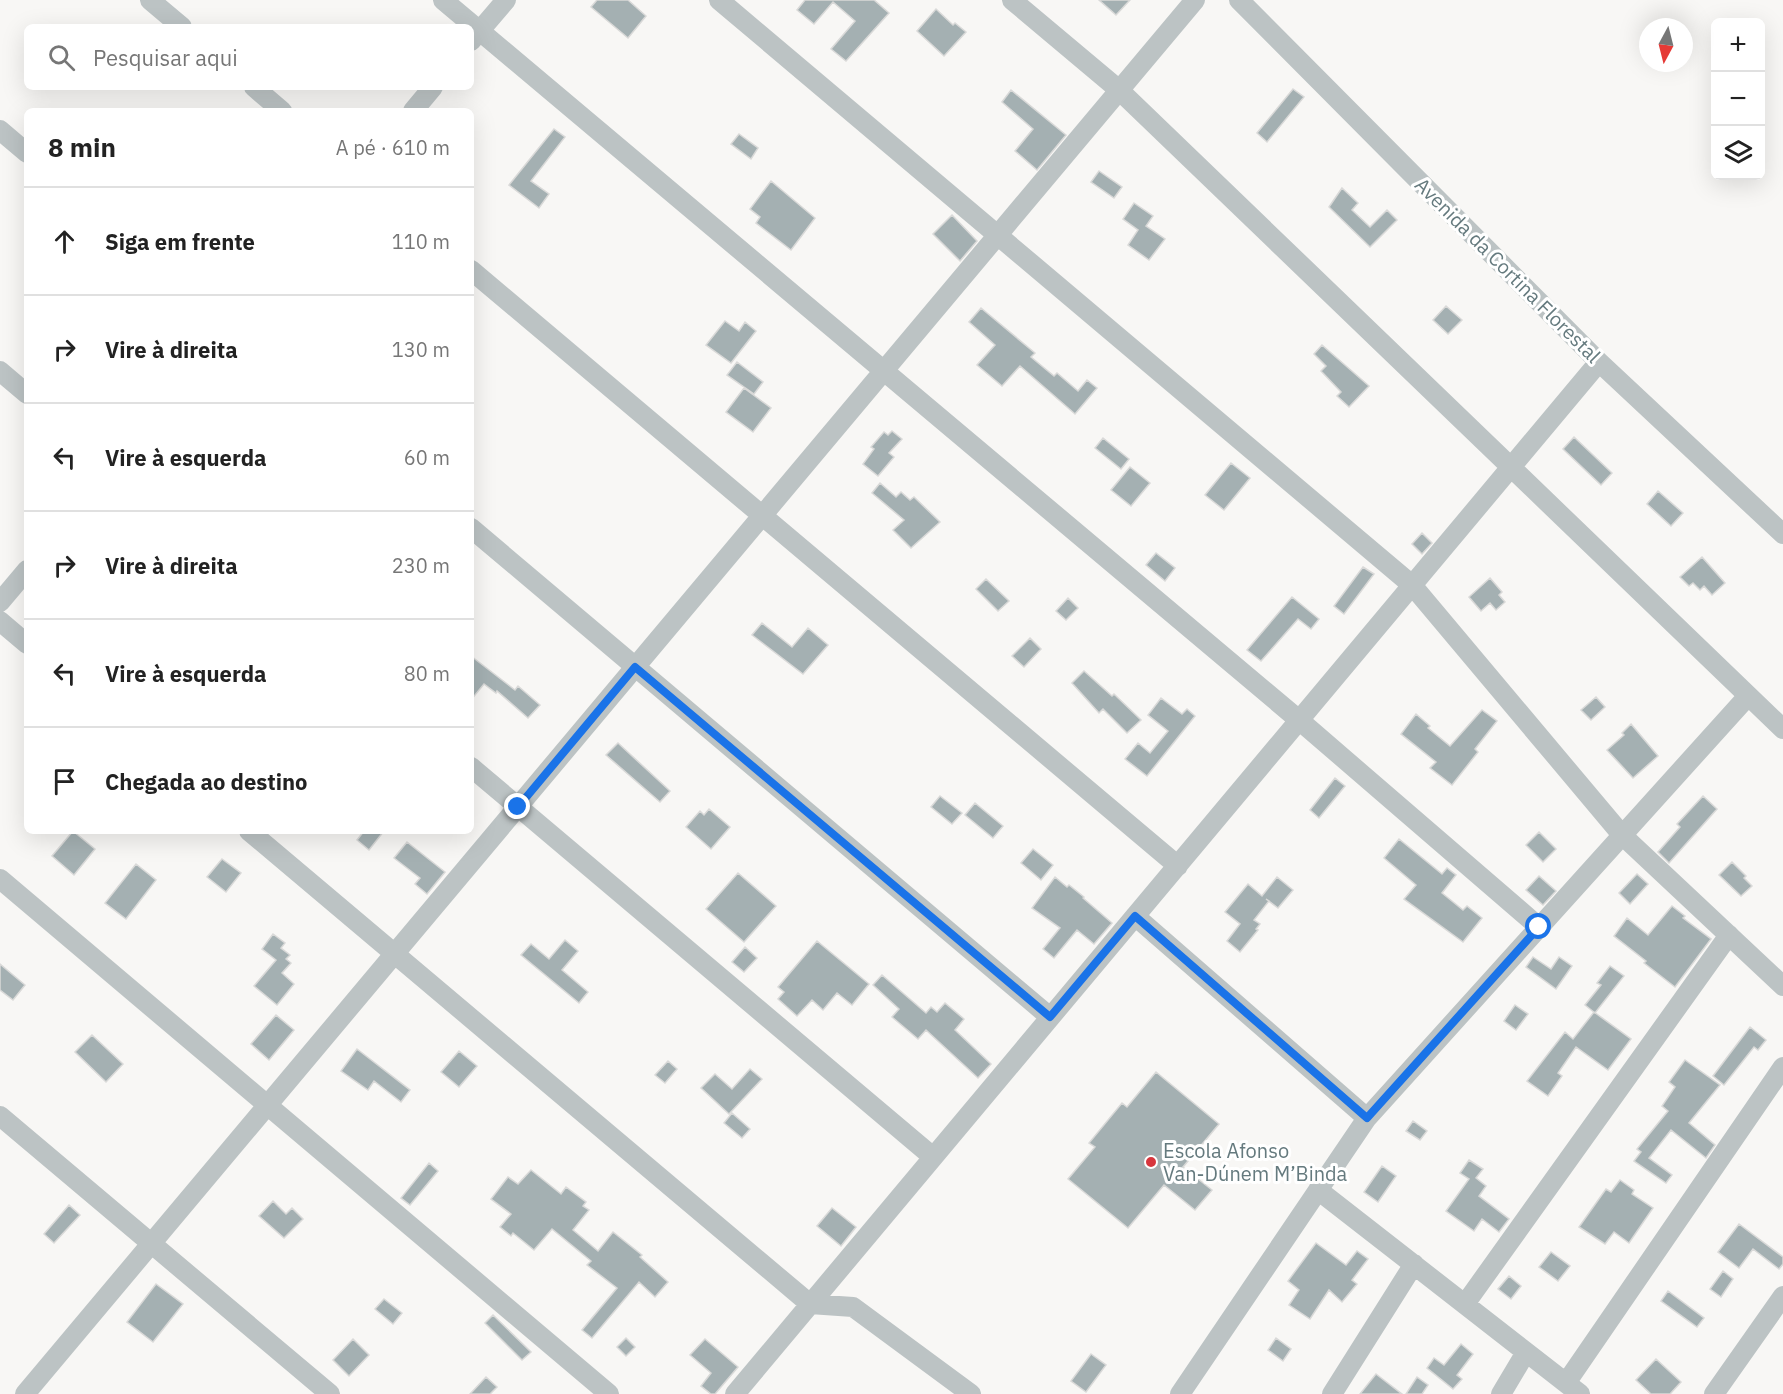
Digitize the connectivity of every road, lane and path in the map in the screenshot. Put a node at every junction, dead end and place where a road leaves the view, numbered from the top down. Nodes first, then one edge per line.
1 (150, 0) edge
2 (443, 0) edge
3 (506, 0) edge
4 (719, 0) edge
5 (1012, 0) edge
6 (1195, 0) edge
7 (1239, 0) edge
8 (178, 24) edge
9 (464, 24) edge
10 (475, 36) edge
11 (1118, 89) junction
12 (258, 90) edge
13 (430, 90) edge
14 (278, 108) edge
15 (416, 108) edge
16 (0, 130) edge
17 (24, 150) edge
18 (998, 235) junction
19 (474, 273) edge
20 (1599, 362) junction
21 (0, 371) edge
22 (884, 371) junction
23 (24, 391) edge
24 (1511, 467) junction
25 (762, 516) junction
26 (474, 531) edge
27 (1783, 534) edge
28 (24, 574) edge
29 (1412, 585) junction
30 (0, 602) edge
31 (0, 621) edge
32 (24, 641) edge
33 (635, 667) junction
34 (1748, 696) junction
35 (1299, 720) junction
36 (1783, 729) edge
37 (474, 770) edge
38 (518, 807) junction
39 (253, 834) edge
40 (1622, 835) junction
41 (1178, 866) junction
42 (0, 879) edge
43 (1135, 916) junction
44 (1539, 927) junction
45 (1729, 935) junction
46 (394, 954) junction
47 (1783, 986) edge
48 (1050, 1017) junction
49 (1783, 1067) edge
50 (267, 1106) junction
51 (0, 1116) edge
52 (1367, 1118) junction
53 (933, 1157) junction
54 (1318, 1190) junction
55 (152, 1244) junction
56 (1414, 1264) junction
57 (1783, 1296) edge
58 (810, 1304) junction
59 (1465, 1304) junction
60 (1526, 1352) junction
61 (1573, 1388) edge
62 (740, 1392) edge
63 (25, 1394) edge
64 (330, 1394) edge
65 (609, 1394) edge
66 (971, 1394) edge
67 (1180, 1394) edge
68 (1332, 1394) edge
69 (1501, 1394) edge
70 (1714, 1394) edge

1 - 8 street
2 - 9 street
3 - 10 street
4 - 18 street
5 - 11 street
6 - 11 street
7 - 20 street, Avenida da Cortina Florestal
10 - 22 street
11 - 18 street
11 - 24 street
12 - 14 street
13 - 15 street
16 - 17 street
18 - 22 street
18 - 29 street
19 - 25 street
20 - 24 street
20 - 27 street, Avenida da Cortina Florestal
21 - 23 street
22 - 25 street
22 - 35 street
24 - 29 street
24 - 34 street
25 - 33 street
25 - 41 street
26 - 33 street
28 - 30 street
29 - 35 street
29 - 40 street
31 - 32 street
33 - 38 street
33 - 48 street
34 - 36 street
34 - 40 street
35 - 41 street
35 - 44 street
37 - 38 street
38 - 46 street
38 - 53 street
39 - 46 street
40 - 44 street
40 - 45 street
41 - 43 street
42 - 50 street
43 - 48 street
43 - 52 street
44 - 52 street
45 - 47 street
45 - 59 street
46 - 50 street
46 - 58 street
48 - 53 street
49 - 61 street
50 - 55 street
50 - 65 street
51 - 55 street
52 - 54 street
53 - 58 street
54 - 56 street
54 - 67 street
55 - 63 street
55 - 64 street
56 - 59 street
56 - 68 street
57 - 70 street
58 - 62 street
58 - 66 street
59 - 60 street
60 - 61 street
60 - 69 street

